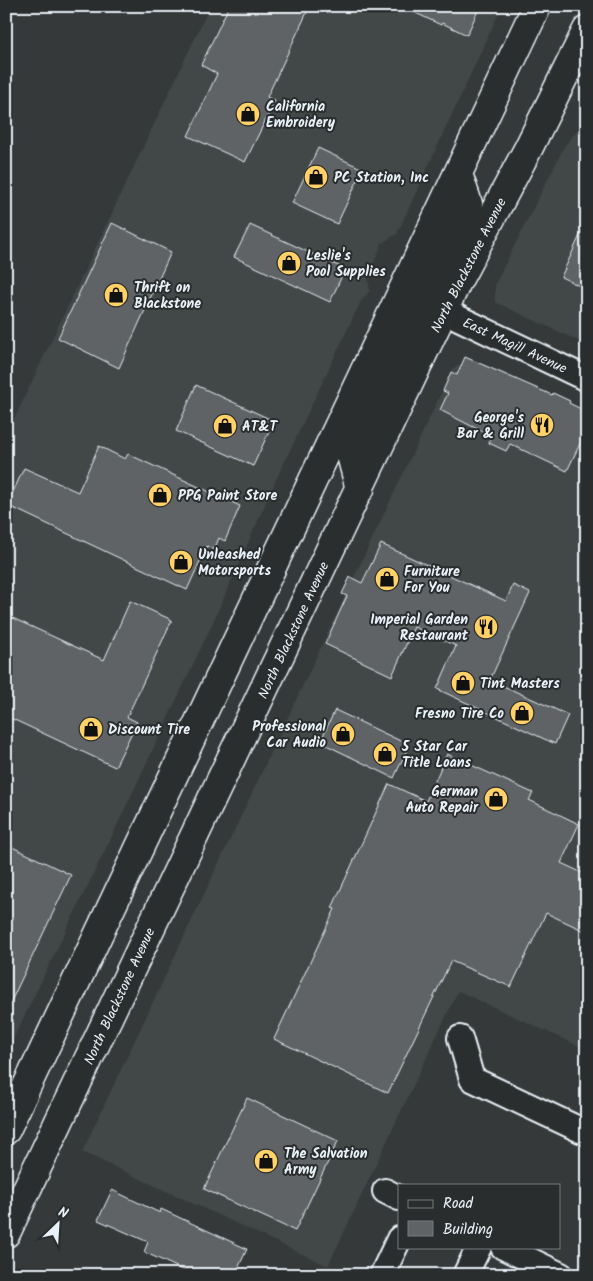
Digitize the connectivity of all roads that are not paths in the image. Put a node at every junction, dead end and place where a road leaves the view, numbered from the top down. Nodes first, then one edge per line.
1 (537, 6) edge
2 (587, 30) edge
3 (458, 174) junction
4 (410, 275) junction
5 (444, 311) junction
6 (587, 379) edge
7 (360, 489) junction
8 (460, 1038) dead end
9 (6, 1130) edge
10 (587, 1133) edge
11 (6, 1233) edge
12 (398, 1241) edge
13 (478, 1248) edge
14 (505, 1248) edge
15 (382, 1275) edge
16 (465, 1275) edge
17 (561, 1275) edge

1 - 3 main road
2 - 5 main road, North Blackstone Avenue
3 - 4 main road
3 - 5 main road
4 - 7 main road
4 - 9 main road
5 - 6 street, East Magill Avenue
5 - 7 main road, North Blackstone Avenue
7 - 11 main road, North Blackstone Avenue
8 - 10 street
12 - 15 street
13 - 16 street
14 - 17 street

